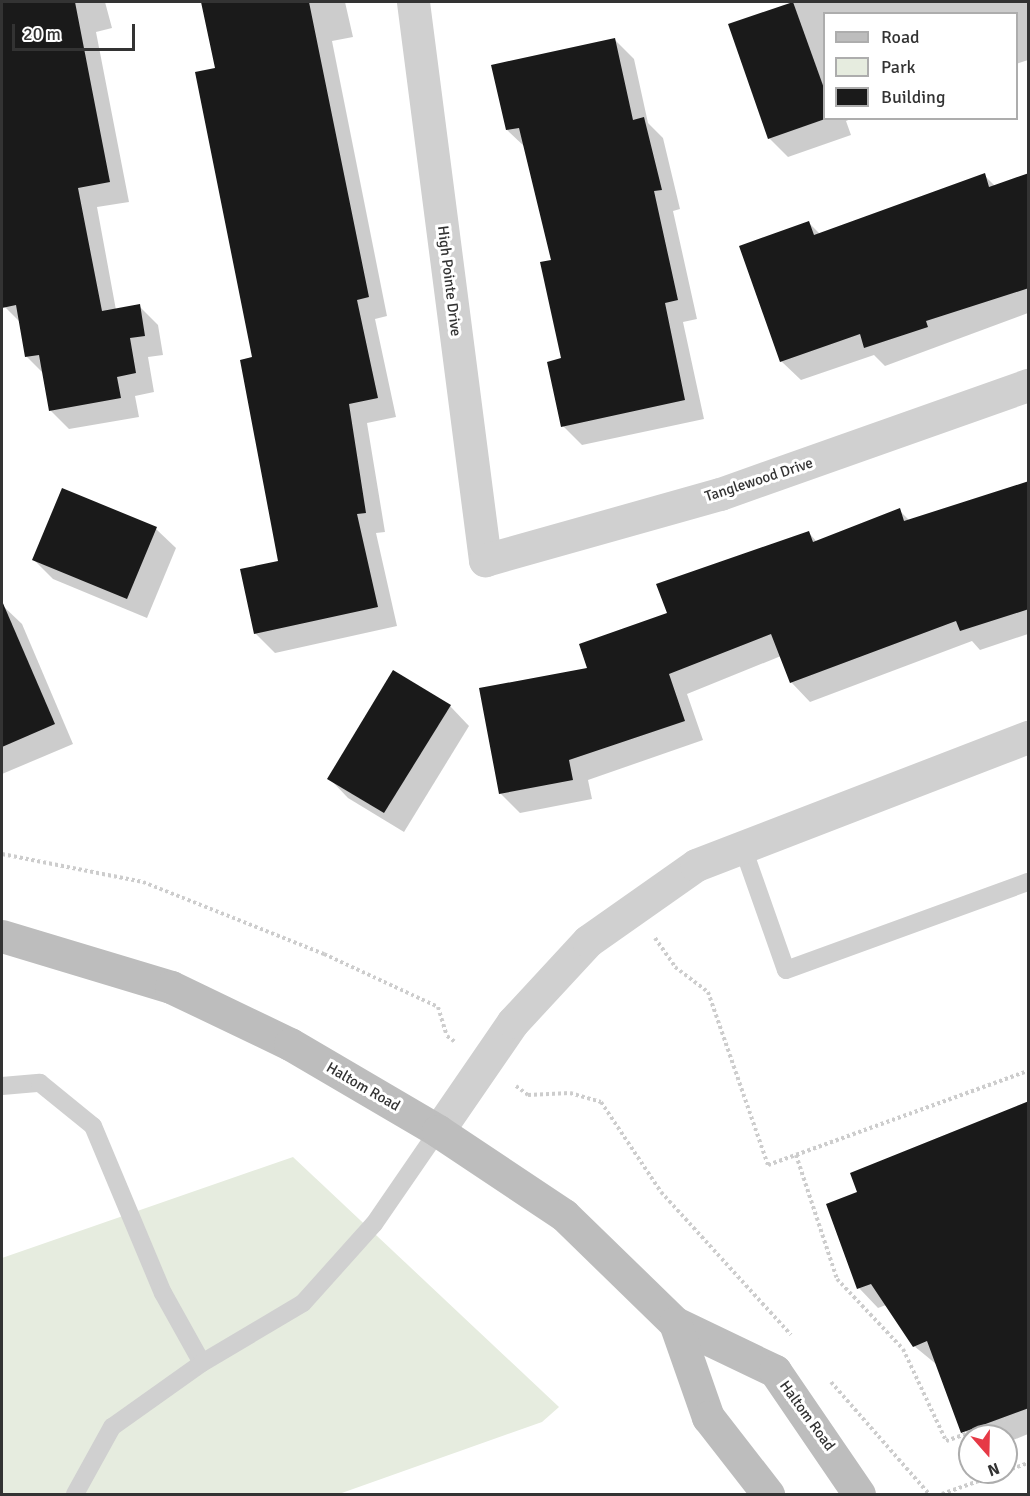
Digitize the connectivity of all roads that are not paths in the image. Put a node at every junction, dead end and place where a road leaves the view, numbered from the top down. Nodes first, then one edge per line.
1 (413, 2) edge
2 (1029, 385) edge
3 (485, 560) joint
4 (1029, 737) edge
5 (743, 848) junction
6 (1029, 882) edge
7 (2, 936) edge
8 (2, 1086) edge
9 (438, 1131) junction
10 (675, 1323) junction
11 (202, 1364) junction
12 (75, 1494) edge
13 (768, 1494) edge
14 (859, 1494) edge

1 - 3 street, High Pointe Drive
2 - 3 street, Tanglewood Drive
4 - 5 street
5 - 6 lane
5 - 9 street
7 - 9 main road, Haltom Road
8 - 11 lane
9 - 10 main road, Haltom Road
9 - 11 lane
10 - 13 main road, Haltom Road
10 - 14 main road, Haltom Road
11 - 12 lane

